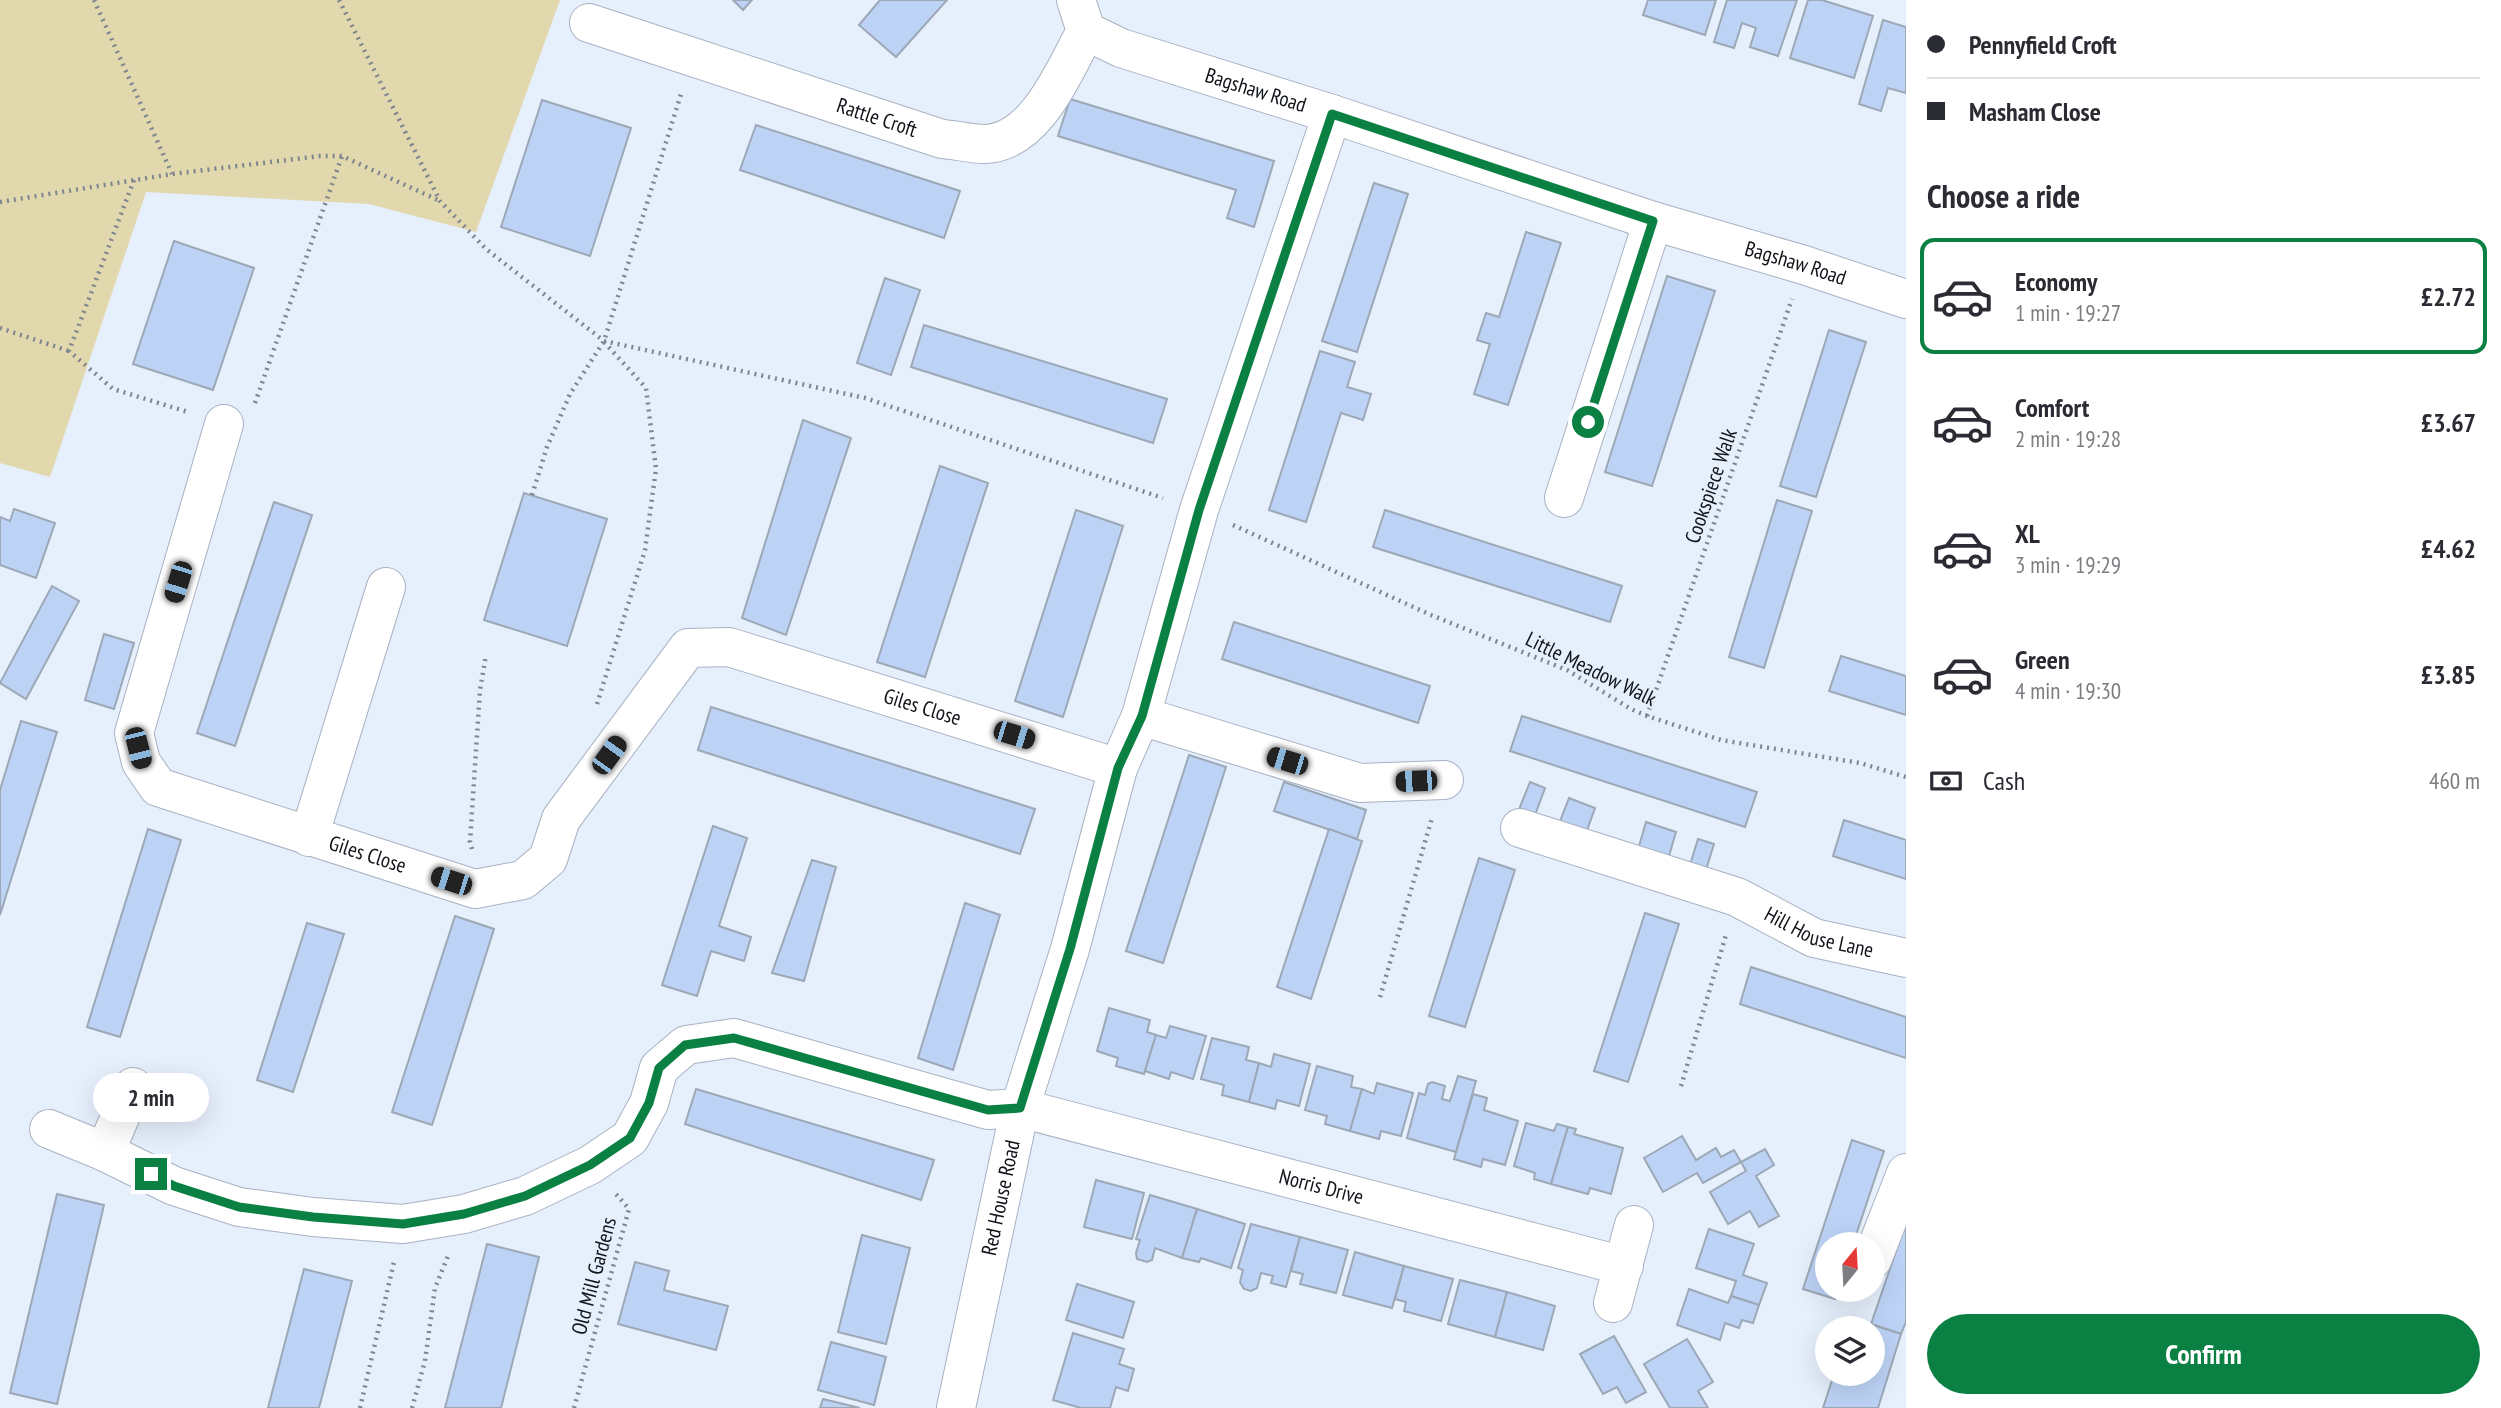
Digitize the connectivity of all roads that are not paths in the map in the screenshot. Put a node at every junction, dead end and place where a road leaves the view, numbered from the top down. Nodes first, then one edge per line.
1 (1081, 16) edge
2 (589, 23) dead end
3 (1332, 114) junction
4 (1653, 221) junction
5 (1906, 299) edge
6 (224, 424) road end
7 (1564, 498) dead end
8 (386, 587) dead end
9 (1142, 716) junction
10 (1118, 768) junction
11 (1444, 780) road end
12 (1520, 828) dead end
13 (309, 836) junction
14 (1906, 958) edge
15 (133, 1087) dead end
16 (1020, 1108) junction
17 (49, 1129) dead end
18 (105, 1152) junction
19 (1906, 1173) edge
20 (1634, 1225) dead end
21 (1883, 1232) edge
22 (1624, 1266) junction
23 (1613, 1303) dead end
24 (956, 1408) edge

1 - 2 street, Rattle Croft
1 - 3 street, Bagshaw Road
3 - 4 street, Bagshaw Road
3 - 9 street, Red House Road
4 - 5 street, Bagshaw Road
4 - 7 street
6 - 13 street, Giles Close
8 - 13 street
9 - 10 street, Red House Road
9 - 11 street
10 - 13 street, Giles Close
10 - 16 street, Red House Road
12 - 14 street, Hill House Lane
15 - 18 street
16 - 18 street, Norris Drive
16 - 22 street, Norris Drive
16 - 24 street, Red House Road
17 - 18 street, Norris Drive
19 - 21 street
20 - 22 street
22 - 23 street

